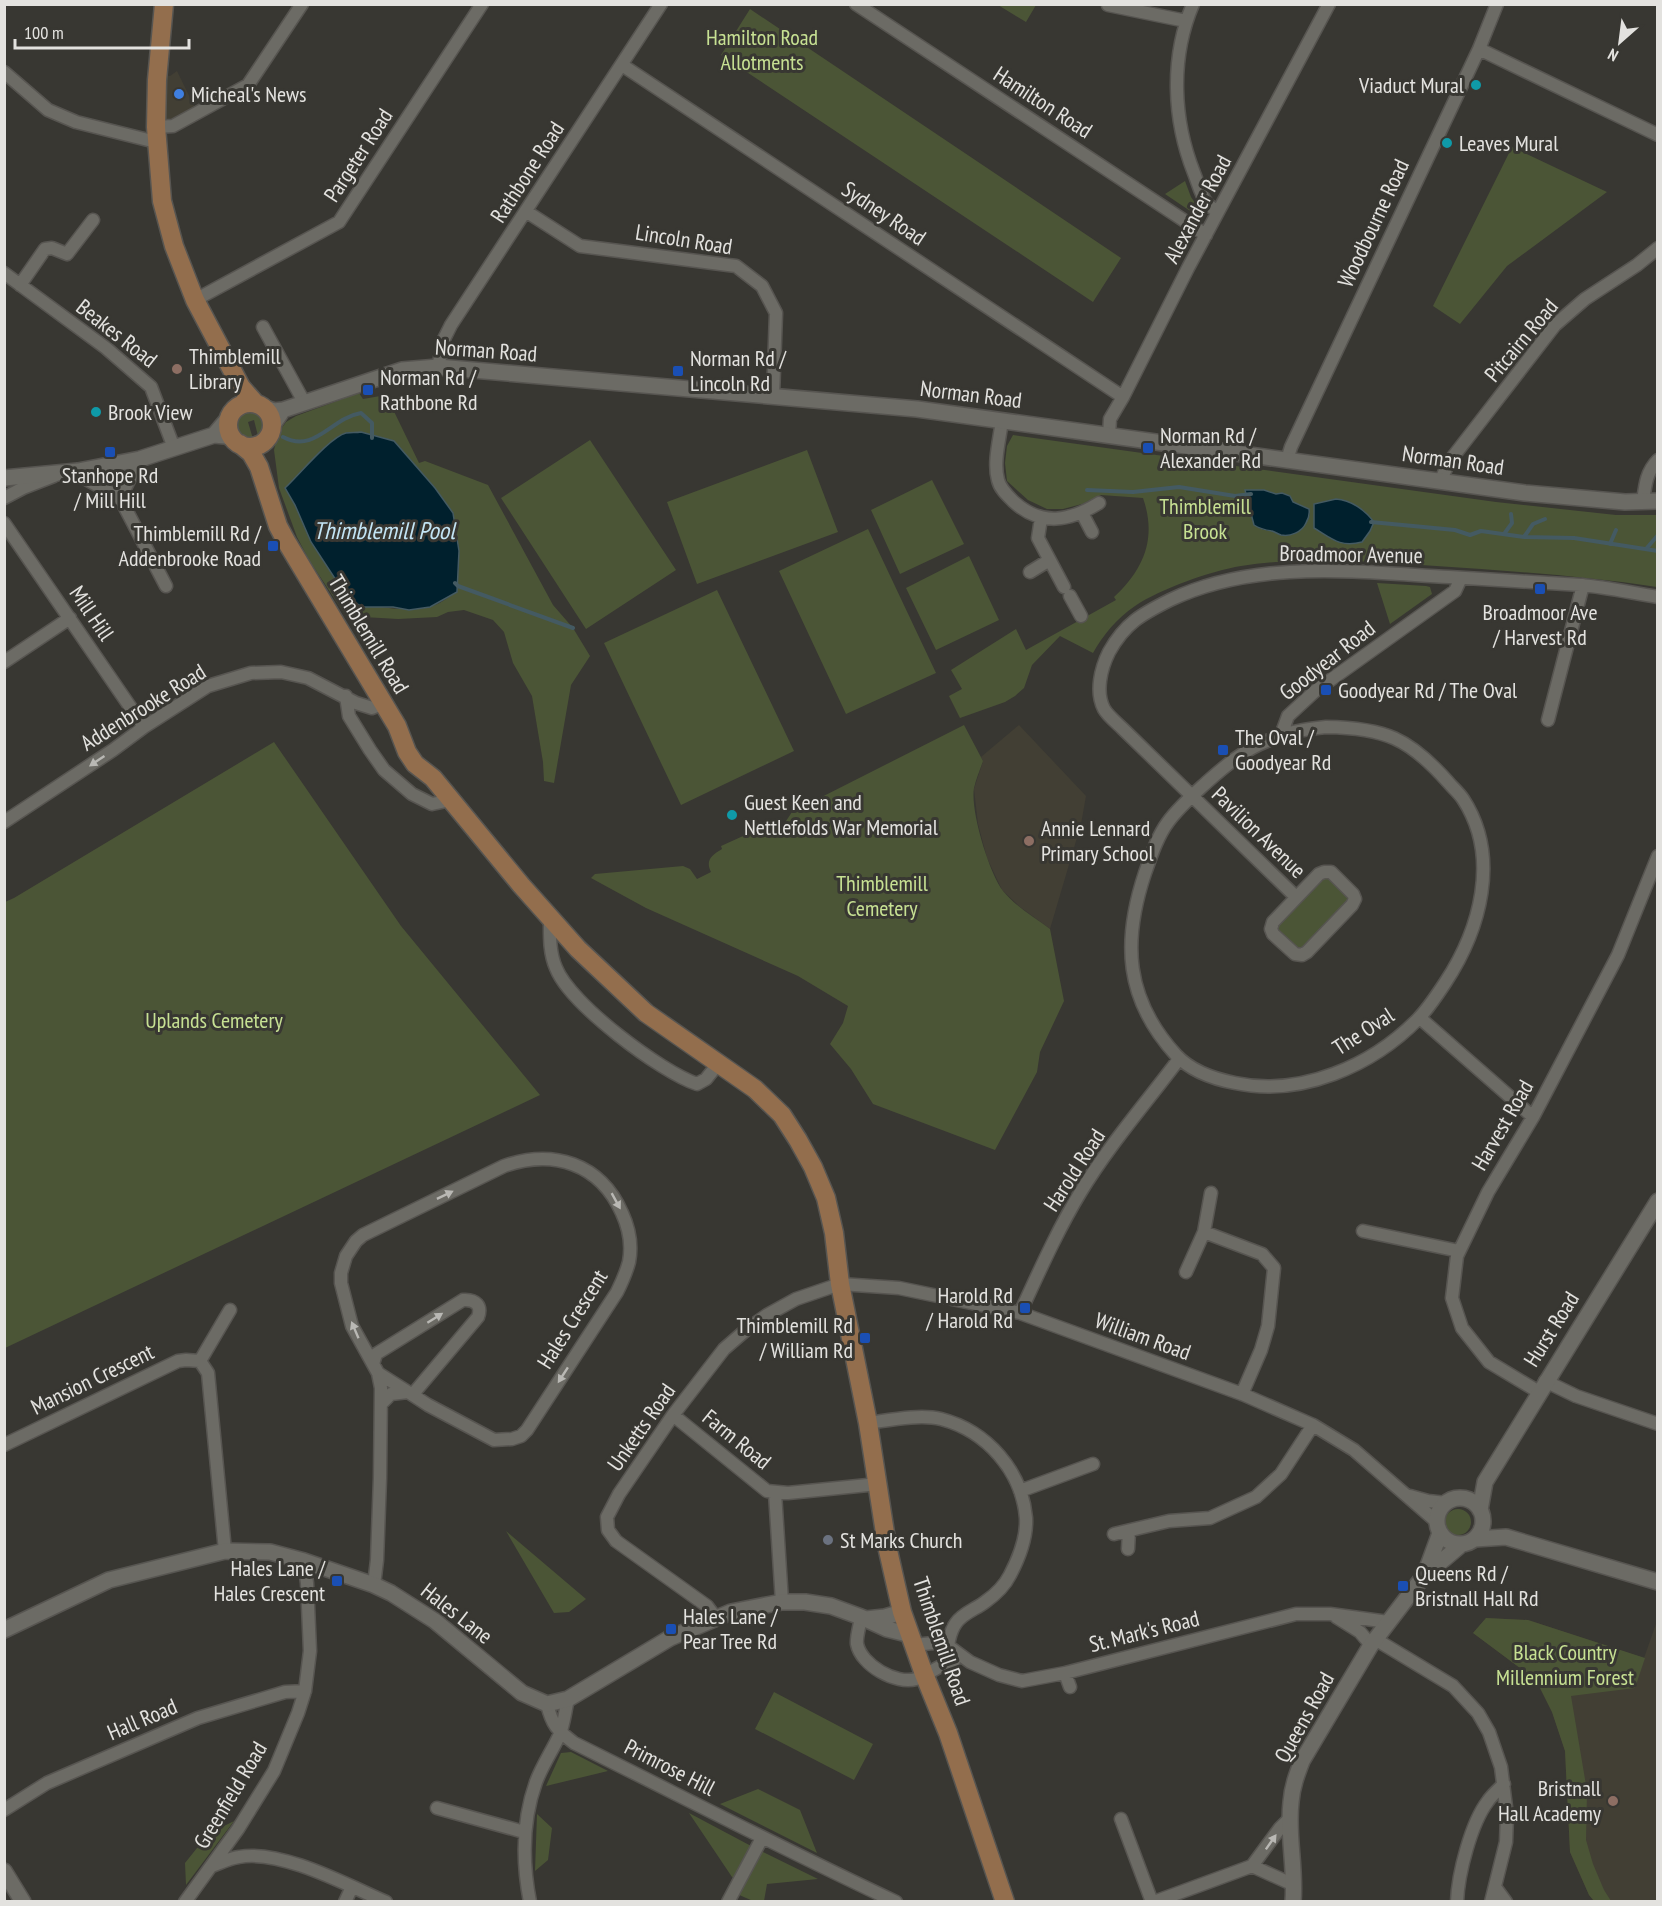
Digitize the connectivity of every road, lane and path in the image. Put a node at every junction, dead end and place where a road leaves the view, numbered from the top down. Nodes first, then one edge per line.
1 (164, 4) edge
2 (302, 4) edge
3 (482, 4) edge
4 (661, 4) edge
5 (856, 4) edge
6 (1193, 4) edge
7 (1329, 4) edge
8 (1497, 4) edge
9 (1108, 5) edge
10 (1186, 21) junction
11 (1479, 49) junction
12 (622, 65) junction
13 (4, 72) edge
14 (156, 134) junction
15 (1658, 135) edge
16 (527, 212) junction
17 (1218, 212) junction
18 (93, 220) dead end
19 (1206, 235) junction
20 (1658, 248) edge
21 (4, 273) edge
22 (20, 285) junction
23 (195, 300) junction
24 (263, 327) dead end
25 (438, 367) junction
26 (241, 387) junction
27 (773, 396) junction
28 (1123, 397) junction
29 (304, 402) junction
30 (259, 405) junction
31 (283, 410) junction
32 (232, 412) junction
33 (1002, 420) junction
34 (268, 434) junction
35 (214, 435) junction
36 (1109, 435) junction
37 (237, 442) junction
38 (174, 448) junction
39 (140, 459) junction
40 (1287, 460) junction
41 (1658, 460) edge
42 (259, 467) junction
43 (71, 472) junction
44 (4, 478) edge
45 (1440, 482) junction
46 (4, 498) edge
47 (120, 498) junction
48 (1650, 502) edge
49 (1100, 503) dead end
50 (1082, 513) junction
51 (1041, 518) junction
52 (4, 523) edge
53 (1092, 532) dead end
54 (1048, 561) junction
55 (1030, 572) dead end
56 (1461, 578) junction
57 (1583, 585) junction
58 (166, 586) dead end
59 (1658, 597) edge
60 (1082, 616) dead end
61 (70, 618) junction
62 (4, 662) edge
63 (345, 696) junction
64 (382, 704) junction
65 (1548, 720) dead end
66 (144, 727) junction
67 (1281, 735) junction
68 (1192, 796) junction
69 (451, 800) junction
70 (4, 822) edge
71 (1658, 856) edge
72 (1296, 897) junction
73 (550, 918) junction
74 (1420, 1018) junction
75 (1179, 1059) junction
76 (718, 1064) junction
77 (1533, 1117) junction
78 (1211, 1193) dead end
79 (1658, 1201) edge
80 (1363, 1231) dead end
81 (1204, 1232) junction
82 (1459, 1251) junction
83 (1186, 1272) dead end
84 (840, 1284) junction
85 (230, 1310) dead end
86 (1020, 1312) junction
87 (200, 1361) junction
88 (375, 1369) junction
89 (1542, 1386) junction
90 (410, 1393) junction
91 (1242, 1394) junction
92 (381, 1403) junction
93 (673, 1415) junction
94 (868, 1423) junction
95 (1658, 1424) edge
96 (1313, 1425) junction
97 (4, 1445) edge
98 (1093, 1464) dead end
99 (1485, 1482) junction
100 (878, 1484) junction
101 (1020, 1491) junction
102 (776, 1493) junction
103 (1406, 1495) junction
104 (1452, 1500) junction
105 (1482, 1515) junction
106 (1438, 1527) junction
107 (1129, 1531) junction
108 (1114, 1534) dead end
109 (1506, 1537) junction
110 (1468, 1542) junction
111 (1128, 1549) dead end
112 (225, 1551) junction
113 (304, 1561) junction
114 (1424, 1577) junction
115 (1658, 1582) edge
116 (374, 1584) junction
117 (782, 1602) junction
118 (902, 1612) junction
119 (1330, 1614) junction
120 (716, 1618) junction
121 (863, 1618) junction
122 (1388, 1622) junction
123 (4, 1630) edge
124 (913, 1640) junction
125 (1373, 1642) junction
126 (947, 1645) junction
127 (970, 1662) junction
128 (947, 1663) junction
129 (1065, 1673) junction
130 (924, 1674) junction
131 (1070, 1687) dead end
132 (305, 1691) junction
133 (568, 1699) junction
134 (547, 1704) junction
135 (560, 1733) junction
136 (1504, 1784) junction
137 (437, 1808) dead end
138 (4, 1810) edge
139 (1290, 1818) junction
140 (1121, 1819) dead end
141 (524, 1832) junction
142 (762, 1838) junction
143 (212, 1866) junction
144 (1252, 1866) junction
145 (4, 1871) edge
146 (1294, 1886) junction
147 (352, 1887) junction
148 (1495, 1887) junction
149 (23, 1902) edge
150 (185, 1902) edge
151 (345, 1902) edge
152 (386, 1902) edge
153 (530, 1902) edge
154 (728, 1902) edge
155 (896, 1902) edge
156 (1005, 1902) edge
157 (1153, 1902) edge
158 (1293, 1902) edge
159 (1457, 1902) edge
160 (1491, 1902) edge
161 (1506, 1902) edge

1 - 14 main road
2 - 14 street
3 - 23 street, Pargeter Road
4 - 12 street, Rathbone Road
5 - 19 street, Hamilton Road
6 - 10 street
7 - 17 street, Alexander Road
8 - 11 street, Woodbourne Road
9 - 10 street
10 - 17 street
11 - 15 street
11 - 40 street, Woodbourne Road
12 - 16 street, Rathbone Road
12 - 28 street, Sydney Road
13 - 14 street
14 - 23 main road
16 - 25 street, Rathbone Road
16 - 27 street, Lincoln Road
17 - 19 street, Alexander Road
18 - 22 street
19 - 28 street, Alexander Road
20 - 45 street, Pitcairn Road
21 - 22 street, Beakes Road
22 - 38 street, Beakes Road
23 - 26 main road
24 - 29 street
25 - 27 street, Norman Road
25 - 29 street, Norman Road
26 - 30 main road
26 - 32 main road
27 - 33 street, Norman Road
28 - 36 street, Alexander Road
29 - 31 street, Norman Road
30 - 31 street, Norman Road
30 - 32 main road
30 - 34 main road
31 - 34 street
32 - 35 street
32 - 37 main road
33 - 36 street, Norman Road
33 - 51 street
34 - 37 main road
34 - 42 main road, Thimblemill Road
35 - 37 street
35 - 38 street
36 - 40 street, Norman Road
37 - 42 main road, Thimblemill Road
38 - 39 street
39 - 43 street
39 - 47 street
40 - 45 street, Norman Road
41 - 48 street
42 - 64 main road, Thimblemill Road
43 - 44 street
43 - 46 street
43 - 47 street
45 - 48 street, Norman Road
47 - 58 street
49 - 50 street
50 - 51 street
50 - 53 street
51 - 54 street
52 - 61 street, Mill Hill
54 - 55 street
54 - 60 street
56 - 57 street, Broadmoor Avenue
56 - 67 street, Goodyear Road
56 - 68 street, Broadmoor Avenue
57 - 59 street, Broadmoor Avenue
57 - 65 street
61 - 62 street
61 - 66 street, Mill Hill
63 - 64 street, Addenbrooke Road
63 - 66 street, Addenbrooke Road
63 - 69 street
64 - 69 main road, Thimblemill Road
66 -> 70 street, Addenbrooke Road
67 - 68 street, Goodyear Road
67 - 74 street, The Oval
68 - 72 street, Pavilion Avenue
68 - 75 street, The Oval
69 - 73 main road, Thimblemill Road
71 - 77 street, Harvest Road
72 - 72 street, Pavilion Avenue
73 - 76 main road, Thimblemill Road
73 - 76 street
74 - 75 street, The Oval
74 - 77 street
75 - 86 street, Harold Road
76 - 84 main road, Thimblemill Road
77 - 82 street, Harvest Road
78 - 81 street
79 - 89 street, Hurst Road
80 - 82 street
81 - 83 street
81 - 91 street
82 - 89 street, Harvest Road
84 - 86 street, William Road
84 - 93 street, Unketts Road
84 - 94 main road, Thimblemill Road
85 - 87 street
86 - 91 street, William Road
87 - 97 street, Mansion Crescent
87 - 112 street
88 - 90 street, Hales Crescent
88 -> 90 street
88 -> 90 street, Hales Crescent
88 - 92 street, Hales Crescent
89 - 95 street, Harvest Road
89 - 99 street, Hurst Road
90 - 92 street
91 - 96 street, William Road
92 - 116 street, Hales Crescent
93 - 102 street, Farm Road
93 - 120 street, Unketts Road
94 - 100 main road, Thimblemill Road
94 - 101 street
96 - 103 street, William Road
96 - 107 street
98 - 101 street
99 - 104 street, Hurst Road
99 - 105 street, Hurst Road
100 - 102 street, Farm Road
100 - 118 main road, Thimblemill Road
101 - 126 street
102 - 117 street, Farm Road
103 - 104 street, William Road
103 - 106 street, William Road
104 - 105 street
104 - 106 street
105 - 109 street
105 - 110 street
106 - 110 street
106 - 114 street, Queens Road
107 - 108 street
107 - 111 street
109 - 110 street
109 - 115 street
110 - 114 street, Queens Road
112 - 113 street, Hales Lane
112 - 123 street, Hales Lane
113 - 116 street, Hales Lane
113 - 132 street, Greenfield Road
114 - 122 street, Queens Road
116 - 134 street, Hales Lane
117 - 120 street
117 - 121 street
118 - 121 street
118 - 124 main road, Thimblemill Road
119 - 122 street, St. Mark's Road
119 - 125 street
119 - 129 street, St. Mark's Road
120 - 133 street
121 - 124 street
121 - 130 street, St. Mark's Road
122 - 125 street, Queens Road
124 - 126 street
124 - 130 main road, Thimblemill Road
125 - 136 street
125 - 139 street, Queens Road
126 - 127 street, St. Mark's Road
126 - 128 street
127 - 128 street, St. Mark's Road
127 - 129 street, St. Mark's Road
128 - 130 street, St. Mark's Road
129 - 131 street
130 - 156 main road, Thimblemill Road
132 - 138 street, Hall Road
132 - 143 street, Greenfield Road
133 - 134 street
133 - 135 street
134 - 135 street
135 - 141 street
135 - 142 street, Primrose Hill
136 - 148 street
136 - 159 street
137 - 141 street
144 -> 139 street
139 - 146 street, Queens Road
140 - 157 street
141 - 153 street
142 - 154 street
142 - 155 street, Primrose Hill
143 - 147 street
143 - 150 street, Greenfield Road
144 - 146 street
144 - 157 street
145 - 149 street
146 - 158 street, Queens Road
147 - 151 street
147 - 152 street
148 - 160 street
148 - 161 street

